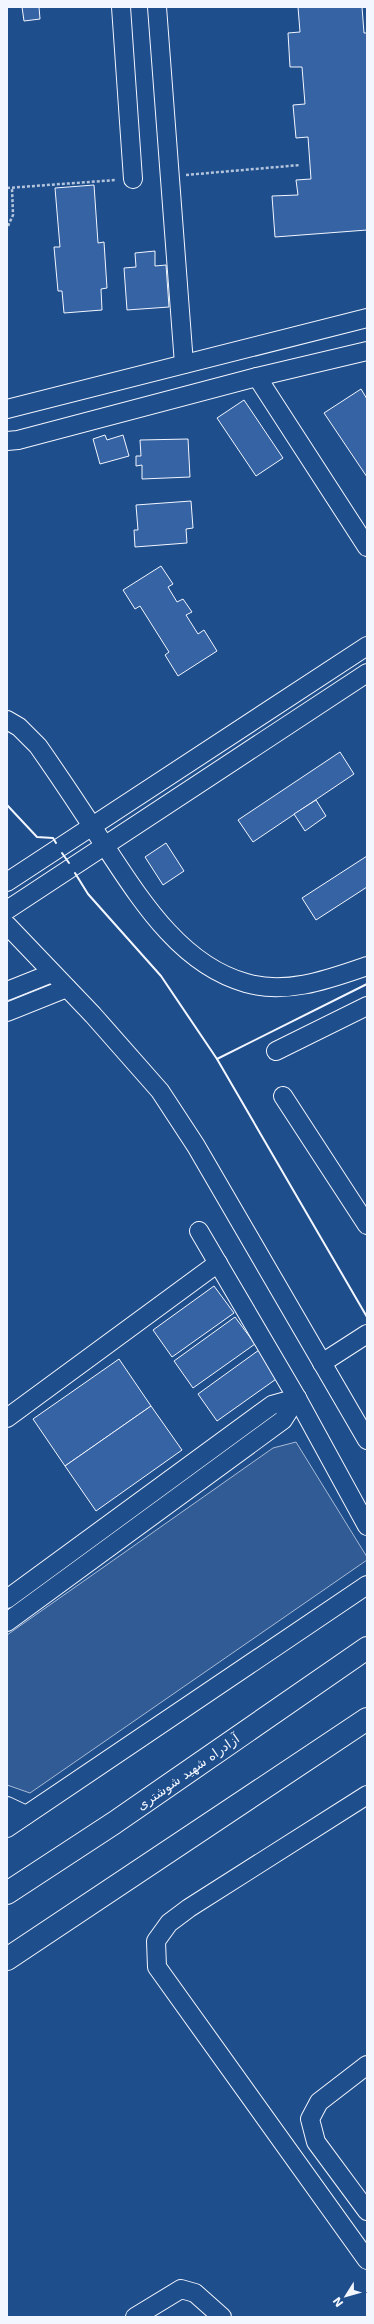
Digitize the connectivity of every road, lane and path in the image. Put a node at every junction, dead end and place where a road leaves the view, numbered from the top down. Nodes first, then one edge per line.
1 (121, 7) edge
2 (157, 7) edge
3 (300, 165) dead end
4 (170, 176) junction
5 (133, 179) joint
6 (7, 188) edge
7 (12, 188) junction
8 (8, 226) edge
9 (367, 318) edge
10 (367, 351) edge
11 (184, 364) junction
12 (257, 377) junction
13 (7, 409) edge
14 (7, 441) edge
15 (367, 547) edge
16 (367, 646) edge
17 (367, 673) edge
18 (7, 720) edge
19 (92, 826) junction
20 (105, 846) junction
21 (7, 882) edge
22 (7, 910) edge
23 (7, 925) edge
24 (367, 966) edge
25 (52, 973) junction
26 (67, 988) junction
27 (7, 991) edge
28 (367, 1006) edge
29 (7, 1012) edge
30 (276, 1051) dead end
31 (283, 1096) dead end
32 (367, 1225) edge
33 (199, 1231) dead end
34 (218, 1263) junction
35 (367, 1334) edge
36 (322, 1363) junction
37 (297, 1398) junction
38 (7, 1418) edge
39 (367, 1440) edge
40 (367, 1526) edge
41 (367, 1585) edge
42 (7, 1599) edge
43 (7, 1622) edge
44 (367, 1648) edge
45 (367, 1719) edge
46 (367, 1795) edge
47 (7, 1806) edge
48 (26, 1815) junction
49 (7, 1828) edge
50 (7, 1893) edge
51 (7, 1960) edge
52 (367, 2065) edge
53 (367, 2211) edge
54 (367, 2260) edge
55 (135, 2317) edge
56 (222, 2317) edge

1 - 5 street
2 - 4 street
3 - 4 path
4 - 11 street
5 - 7 path
6 - 7 path
7 - 8 path
9 - 11 street
10 - 12 street
11 - 13 street
12 - 14 street
12 - 15 street
16 - 19 street
17 - 20 street
18 - 19 street
19 - 20 street
19 - 21 street
20 - 22 street
20 - 24 street
23 - 25 street
25 - 26 street
25 - 27 street
26 - 29 street
26 - 36 street
28 - 30 street
31 - 32 street
33 - 34 street
34 - 37 street
34 - 38 street
35 - 36 street
36 - 39 street
37 - 40 street
37 - 42 street
37 - 43 street
41 - 48 street
44 - 50 highway, آزادراه شهید شوشتری
45 - 51 highway
46 - 54 street
47 - 48 street
48 - 49 street
52 - 53 street
55 - 56 street

